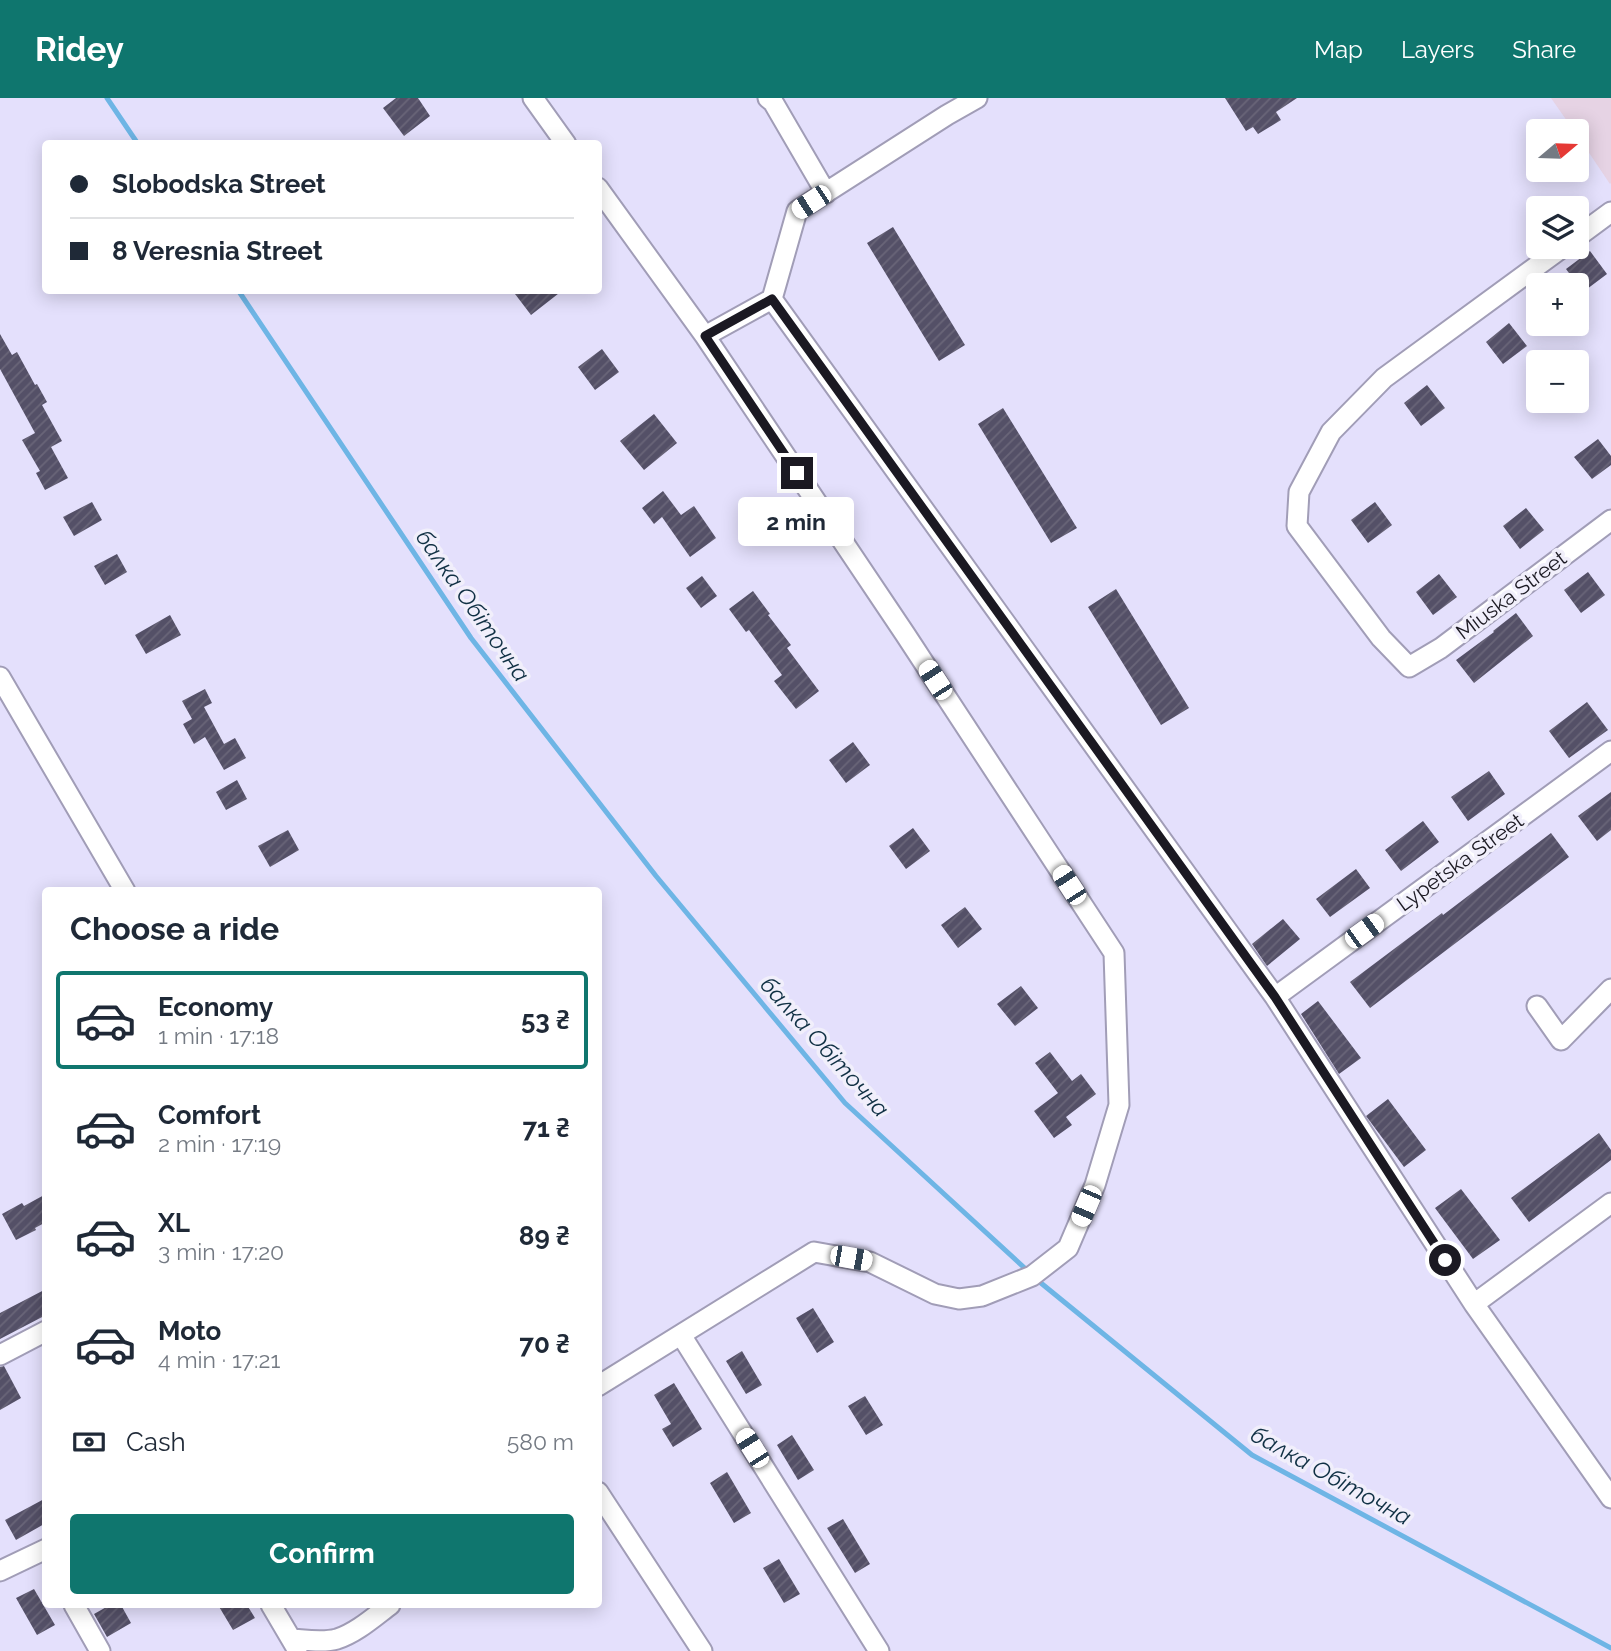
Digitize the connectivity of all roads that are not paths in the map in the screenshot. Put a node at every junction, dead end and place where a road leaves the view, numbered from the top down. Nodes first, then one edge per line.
1 (533, 98) edge
2 (768, 98) edge
3 (977, 98) edge
4 (563, 140) edge
5 (825, 193) junction
6 (602, 194) edge
7 (1611, 212) edge
8 (1589, 228) edge
9 (1547, 259) edge
10 (772, 299) junction
11 (705, 336) junction
12 (1611, 520) edge
13 (0, 677) edge
14 (1611, 751) edge
15 (123, 887) edge
16 (1611, 989) edge
17 (1275, 997) junction
18 (1537, 1006) dead end
19 (1611, 1203) edge
20 (1474, 1304) junction
21 (42, 1333) edge
22 (681, 1335) junction
23 (0, 1355) edge
24 (602, 1384) edge
25 (602, 1498) edge
26 (1611, 1498) edge
27 (42, 1553) edge
28 (0, 1571) edge
29 (76, 1608) edge
30 (273, 1608) edge
31 (386, 1608) edge
32 (356, 1630) junction
33 (295, 1645) edge
34 (100, 1651) edge
35 (346, 1651) edge
36 (702, 1651) edge
37 (879, 1651) edge

1 - 4 street
2 - 5 street
3 - 5 street
5 - 10 street
6 - 11 street
7 - 8 street
9 - 12 street, Miuska Street
10 - 11 street
10 - 17 street
11 - 22 street
13 - 15 street
14 - 17 street, Lypetska Street
16 - 18 street
17 - 20 street
19 - 20 street
20 - 26 street
21 - 23 street
22 - 24 street
22 - 37 street
25 - 36 street
27 - 28 street
29 - 34 street
30 - 33 street
31 - 32 street
32 - 33 street
32 - 35 street

